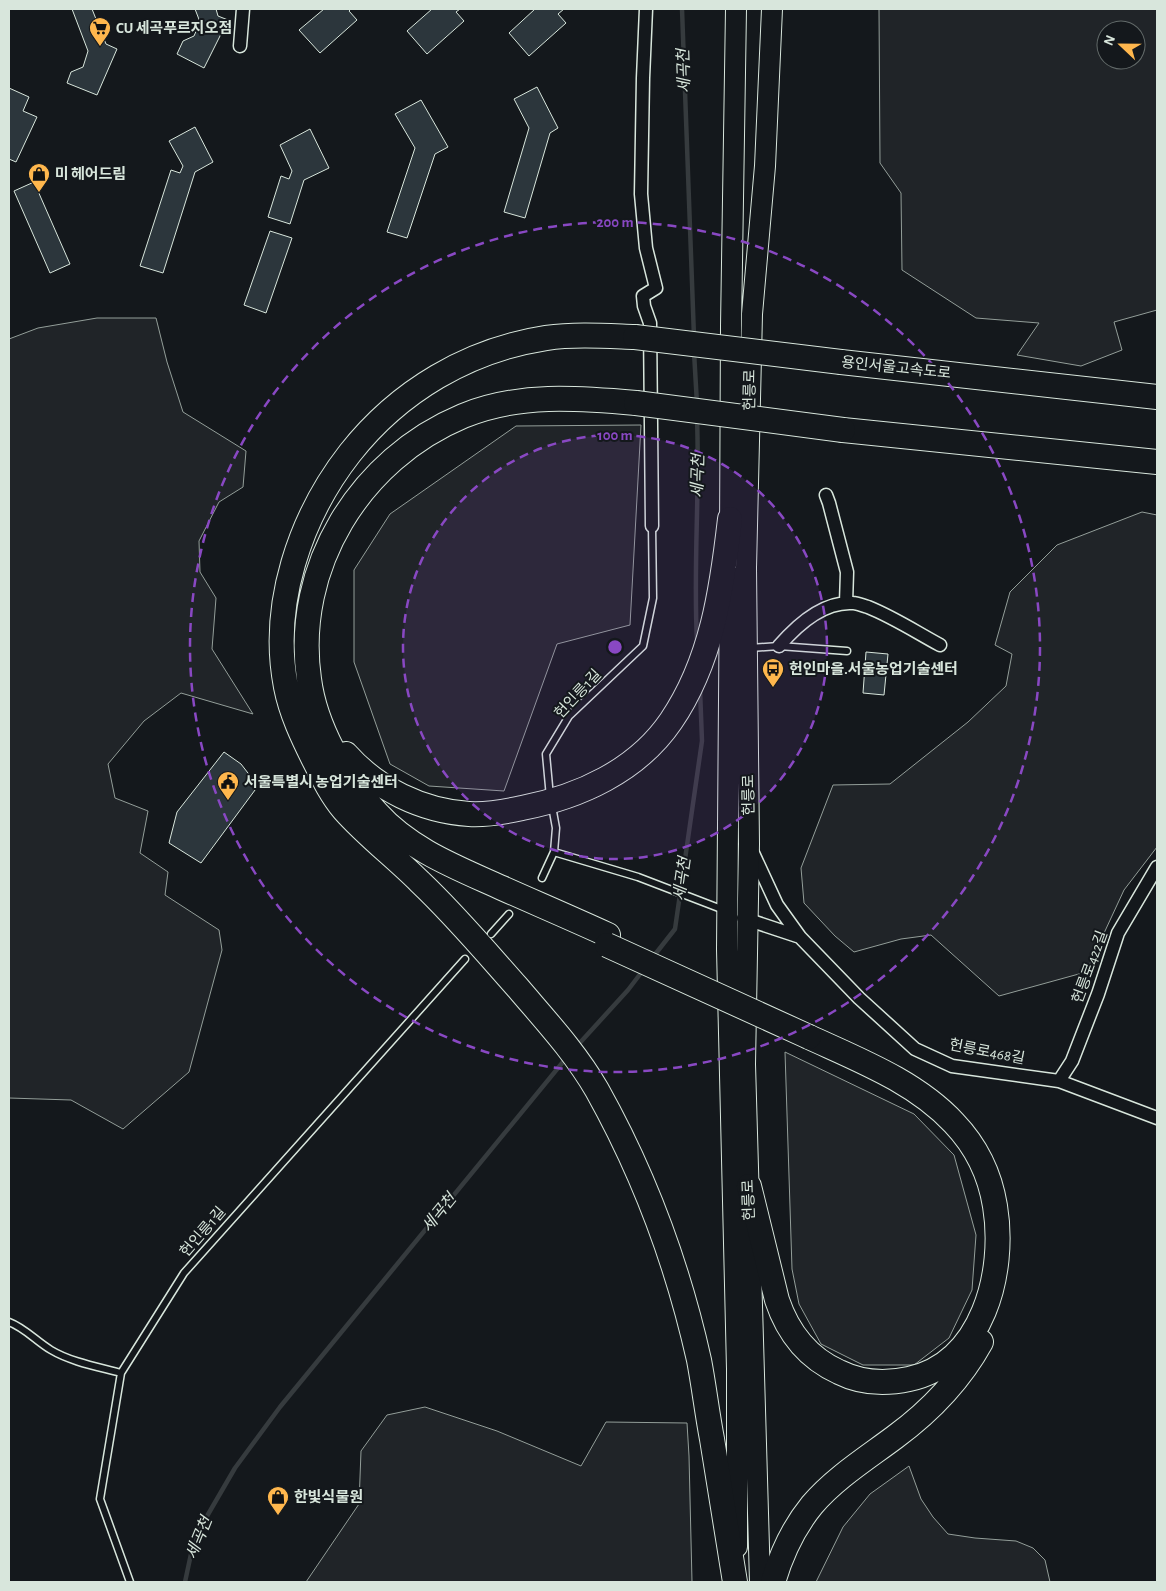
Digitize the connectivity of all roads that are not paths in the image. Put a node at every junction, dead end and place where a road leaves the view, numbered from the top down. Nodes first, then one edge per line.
1 (243, 9) edge
2 (646, 9) edge
3 (736, 9) edge
4 (772, 9) edge
5 (240, 46) dead end
6 (1157, 397) edge
7 (1157, 462) edge
8 (826, 495) dead end
9 (730, 519) junction
10 (652, 526) joint
11 (846, 603) junction
12 (940, 645) dead end
13 (779, 646) junction
14 (747, 649) junction
15 (847, 651) dead end
16 (320, 721) junction
17 (306, 743) junction
18 (749, 844) junction
19 (554, 852) junction
20 (1157, 867) edge
21 (542, 878) dead end
22 (728, 911) junction
23 (509, 914) dead end
24 (747, 920) junction
25 (490, 934) dead end
26 (800, 937) junction
27 (607, 940) junction
28 (465, 959) dead end
29 (809, 1031) junction
30 (1059, 1081) junction
31 (1155, 1114) edge
32 (749, 1186) junction
33 (9, 1322) edge
34 (121, 1373) junction
35 (130, 1582) edge
36 (736, 1582) edge
37 (760, 1582) edge
38 (773, 1582) edge

1 - 5 street
2 - 10 street
3 - 9 main road, 헌릉로
4 - 14 main road, 헌릉로
6 - 17 highway, 용인서울고속도로, bridge
7 - 16 highway, bridge
8 - 11 street
9 - 16 highway
9 - 22 main road, 헌릉로
10 - 19 lane, 헌인릉1길
11 - 12 street
11 - 13 street
13 - 14 lane
13 - 15 lane
14 - 18 main road, 헌릉로
16 - 27 highway
17 - 27 highway
17 - 36 highway
18 - 24 main road, 헌릉로
18 - 26 street, 헌릉로468길
19 - 21 lane, 헌인릉1길
19 - 22 lane
20 - 30 street, 헌릉로422길
22 - 24 street, 헌릉로468길
22 - 36 main road, 헌릉로
23 - 25 lane
24 - 26 street, 헌릉로468길
24 - 32 main road, 헌릉로
26 - 30 street, 헌릉로468길
27 - 29 highway
28 - 34 lane, 헌인릉1길
29 - 32 highway
29 - 38 highway
30 - 31 street, 헌릉로468길
32 - 37 main road, 헌릉로
33 - 34 lane
34 - 35 lane, 헌인릉1길

